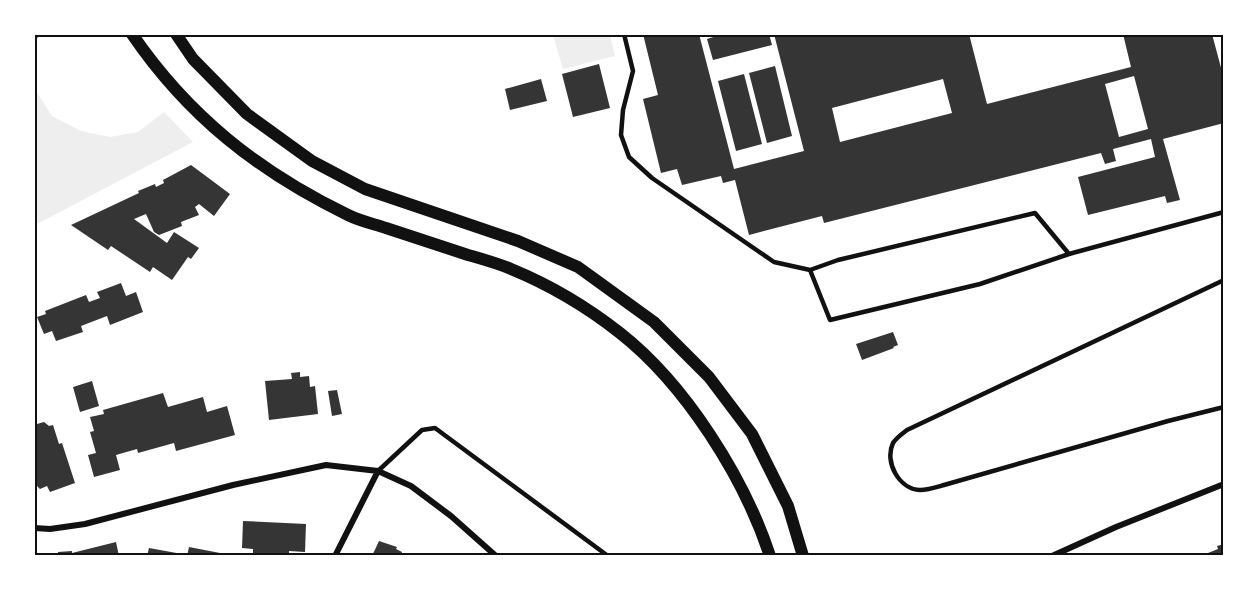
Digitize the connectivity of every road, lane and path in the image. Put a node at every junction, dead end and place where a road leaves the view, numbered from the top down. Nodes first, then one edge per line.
1 (40, 34) edge
2 (132, 34) edge
3 (176, 34) edge
4 (624, 34) edge
5 (34, 37) edge
6 (1224, 212) edge
7 (1069, 254) junction
8 (810, 270) junction
9 (1224, 280) edge
10 (1224, 407) edge
11 (378, 471) junction
12 (1224, 484) edge
13 (34, 528) edge
14 (335, 555) edge
15 (496, 555) edge
16 (608, 555) edge
17 (770, 555) edge
18 (803, 555) edge
19 (1052, 555) edge

1 - 5 path
2 - 17 main road
3 - 18 main road
4 - 8 lane
6 - 7 lane
7 - 8 lane
7 - 8 lane
9 - 10 lane
11 - 13 street
11 - 14 street
11 - 15 street
11 - 16 lane
12 - 19 street

